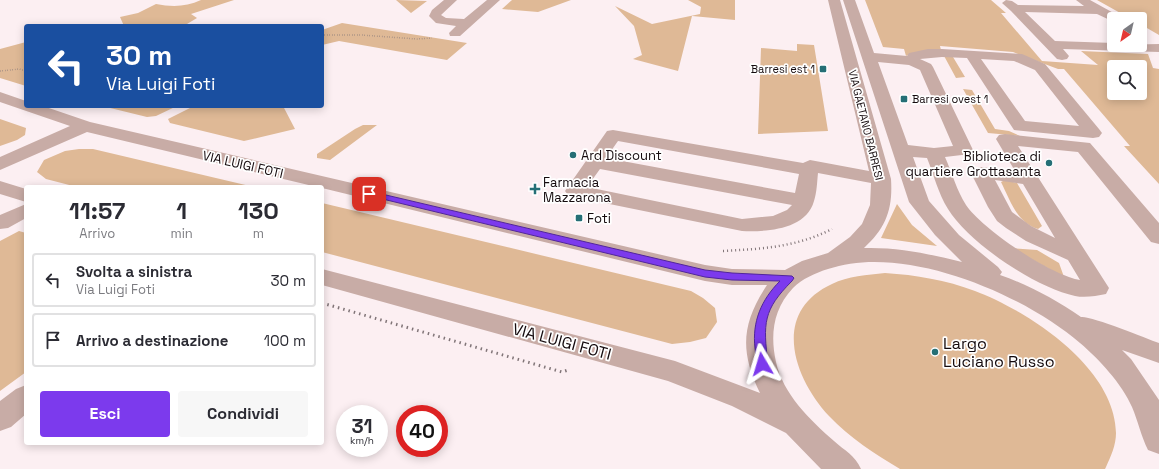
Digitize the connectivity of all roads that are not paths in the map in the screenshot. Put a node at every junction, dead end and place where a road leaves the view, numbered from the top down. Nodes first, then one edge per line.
1 (451, 0) edge
2 (494, 0) edge
3 (834, 0) edge
4 (849, 0) edge
5 (1004, 0) edge
6 (1082, 0) edge
7 (1015, 8) junction
8 (1099, 10) junction
9 (1107, 14) edge
10 (466, 23) junction
11 (452, 35) road end
12 (1147, 38) edge
13 (1159, 44) edge
14 (1051, 45) junction
15 (1159, 48) edge
16 (971, 54) junction
17 (868, 57) junction
18 (1064, 58) dead end
19 (912, 61) junction
20 (1, 97) edge
21 (24, 105) edge
22 (32, 108) edge
23 (85, 126) junction
24 (900, 150) junction
25 (934, 153) junction
26 (595, 162) junction
27 (0, 164) edge
28 (809, 173) junction
29 (1030, 178) junction
30 (881, 184) junction
31 (0, 187) edge
32 (24, 195) edge
33 (804, 201) junction
34 (24, 211) edge
35 (0, 223) edge
36 (1159, 237) edge
37 (1077, 255) junction
38 (837, 258) junction
39 (324, 278) edge
40 (789, 278) junction
41 (1012, 288) junction
42 (1062, 316) junction
43 (1159, 353) edge
44 (24, 400) edge
45 (0, 418) edge
46 (796, 424) junction
47 (1159, 441) edge
48 (834, 463) edge

1 - 10 street
2 - 10 street
3 - 30 street, VIA GAETANO BARRESI
4 - 17 street, VIA GAETANO BARRESI
5 - 7 street
6 - 8 street
7 - 8 street
7 - 14 street
8 - 9 street
10 - 11 street
12 - 13 street
14 - 15 street
14 - 18 street
16 - 16 street
16 - 19 street
17 - 19 street
17 - 24 street, VIA GAETANO BARRESI
19 - 25 street
20 - 21 street, VIA LUIGI FOTI
22 - 23 street, VIA LUIGI FOTI
23 - 27 street
23 - 40 street, VIA LUIGI FOTI
24 - 25 street
24 - 41 street, VIA GAETANO BARRESI
25 - 37 street
26 - 28 street
26 - 33 street
26 - 33 street
28 - 30 street
28 - 33 street
29 - 36 street
29 - 37 street
29 - 37 street
30 - 38 street, VIA GAETANO BARRESI
31 - 32 street
34 - 35 street
38 - 40 street
38 - 41 street
39 - 46 street, VIA LUIGI FOTI
40 - 46 street
41 - 42 street
42 - 43 street
42 - 47 street
44 - 45 street
46 - 48 street

